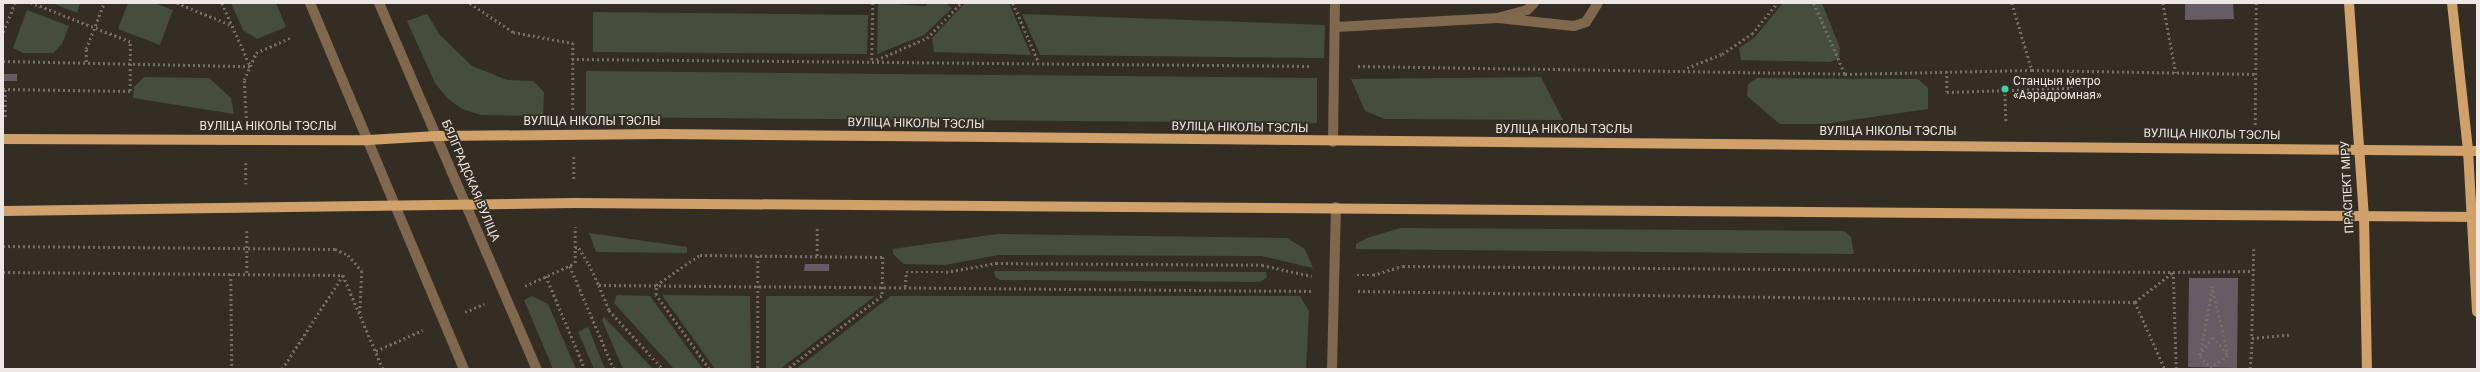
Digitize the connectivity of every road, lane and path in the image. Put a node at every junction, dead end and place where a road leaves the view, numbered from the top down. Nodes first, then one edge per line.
1 (14, 3) edge
2 (31, 3) edge
3 (104, 3) edge
4 (177, 3) edge
5 (222, 3) edge
6 (310, 3) edge
7 (379, 3) edge
8 (470, 3) edge
9 (873, 3) edge
10 (961, 3) edge
11 (1013, 3) edge
12 (1335, 3) edge
13 (1534, 3) edge
14 (1598, 3) edge
15 (1777, 3) edge
16 (1814, 3) edge
17 (2012, 3) edge
18 (2163, 3) edge
19 (2256, 3) edge
20 (2349, 3) edge
21 (2452, 3) edge
22 (1498, 18) junction
23 (232, 25) junction
24 (1336, 27) junction
25 (95, 28) junction
26 (3, 32) edge
27 (292, 38) dead end
28 (572, 59) junction
29 (3, 61) edge
30 (86, 62) junction
31 (131, 62) junction
32 (872, 62) junction
33 (1039, 63) junction
34 (250, 66) junction
35 (1335, 66) junction
36 (1686, 69) junction
37 (2032, 70) junction
38 (1947, 71) junction
39 (2071, 72) junction
40 (2176, 73) junction
41 (1844, 74) junction
42 (2255, 74) junction
43 (3, 89) edge
44 (2005, 89) junction
45 (2255, 125) dead end
46 (574, 134) junction
47 (437, 136) junction
48 (3, 139) edge
49 (246, 140) junction
50 (368, 140) junction
51 (1333, 142) junction
52 (2007, 146) junction
53 (2360, 149) junction
54 (2472, 150) edge
55 (575, 203) junction
56 (467, 206) junction
57 (394, 207) junction
58 (1336, 207) junction
59 (246, 208) junction
60 (3, 210) edge
61 (2364, 216) junction
62 (2474, 217) edge
63 (3, 246) edge
64 (247, 248) junction
65 (575, 248) junction
66 (2254, 249) dead end
67 (758, 256) junction
68 (570, 266) junction
69 (2253, 271) junction
70 (3, 272) edge
71 (2173, 272) junction
72 (231, 274) junction
73 (247, 274) junction
74 (1335, 274) junction
75 (343, 275) junction
76 (546, 276) junction
77 (599, 285) junction
78 (656, 285) junction
79 (758, 286) junction
80 (882, 287) junction
81 (905, 287) junction
82 (1335, 290) junction
83 (505, 294) junction
84 (2135, 302) junction
85 (2477, 312) edge
86 (360, 315) junction
87 (444, 321) junction
88 (2289, 335) dead end
89 (2252, 338) junction
90 (376, 352) junction
91 (1334, 354) junction
92 (2200, 355) junction
93 (2228, 356) junction
94 (232, 369) edge
95 (282, 369) edge
96 (383, 369) edge
97 (464, 369) edge
98 (537, 369) edge
99 (585, 369) edge
100 (614, 369) edge
101 (663, 369) edge
102 (709, 369) edge
103 (758, 369) edge
104 (788, 369) edge
105 (1332, 369) edge
106 (1340, 369) edge
107 (2165, 369) edge
108 (2176, 369) edge
109 (2211, 369) edge
110 (2250, 369) edge
111 (2367, 369) edge

1 - 26 path
2 - 25 path
3 - 25 path
4 - 23 path
5 - 23 path
6 - 50 street
7 - 47 street, БЯЛГРАДСКАЯ ВУЛІЦА
8 - 28 path
9 - 32 path
10 - 32 path
11 - 33 path
12 - 24 street
13 - 22 street
14 - 22 street
15 - 36 path
16 - 41 path
17 - 37 path
18 - 40 path
19 - 42 path
20 - 53 main road, ПРАСПЕКТ МІРУ
21 - 54 main road
22 - 24 street
23 - 34 path
24 - 35 street
25 - 30 path
25 - 31 path
27 - 34 path
28 - 32 path
28 - 46 path
29 - 30 path
30 - 31 path
31 - 34 path
31 - 43 path
32 - 33 path
33 - 35 path
34 - 49 path
35 - 36 path
35 - 51 street
36 - 41 path
37 - 38 path
37 - 39 path
38 - 41 path
38 - 44 path
39 - 40 path
39 - 44 path
40 - 42 path
42 - 45 path
44 - 52 path
46 - 47 main road, ВУЛІЦА НІКОЛЫ ТЭСЛЫ
46 - 51 main road, ВУЛІЦА НІКОЛЫ ТЭСЛЫ
46 - 55 path
47 - 50 main road, ВУЛІЦА НІКОЛЫ ТЭСЛЫ
47 - 56 street, БЯЛГРАДСКАЯ ВУЛІЦА
48 - 49 main road, ВУЛІЦА НІКОЛЫ ТЭСЛЫ
49 - 50 main road, ВУЛІЦА НІКОЛЫ ТЭСЛЫ
49 - 59 path
50 - 57 street
51 - 52 main road, ВУЛІЦА НІКОЛЫ ТЭСЛЫ
52 - 53 main road, ВУЛІЦА НІКОЛЫ ТЭСЛЫ
53 - 54 main road, ВУЛІЦА НІКОЛЫ ТЭСЛЫ
53 - 61 main road, ПРАСПЕКТ МІРУ
54 - 62 main road
55 - 56 main road
55 - 58 main road
55 - 65 path
56 - 57 main road
56 - 83 street, БЯЛГРАДСКАЯ ВУЛІЦА
57 - 59 main road
57 - 87 street
58 - 61 main road
58 - 74 street
59 - 60 main road
59 - 64 path
61 - 62 main road
61 - 111 main road, ПРАСПЕКТ МІРУ
62 - 85 main road
63 - 64 path
64 - 73 path
64 - 86 path
65 - 68 path
65 - 77 path
66 - 69 path
67 - 78 path
67 - 79 path
67 - 80 path
68 - 76 path
68 - 100 path
69 - 71 path
69 - 89 path
70 - 72 path
71 - 74 path
71 - 84 path
71 - 108 path
72 - 73 path
72 - 94 path
73 - 75 path
74 - 81 path
74 - 82 street
75 - 86 path
75 - 95 path
76 - 83 path
76 - 99 path
77 - 78 path
77 - 101 path
78 - 79 path
78 - 102 path
79 - 80 path
79 - 103 path
80 - 81 path
80 - 104 path
81 - 82 path
82 - 84 path
82 - 91 street
83 - 87 path
83 - 98 street, БЯЛГРАДСКАЯ ВУЛІЦА
84 - 107 path
86 - 90 path
87 - 90 path
87 - 97 street
88 - 89 path
89 - 110 path
90 - 96 path
91 - 105 street
91 - 106 street
92 - 93 path
92 - 93 path
92 - 109 path
93 - 109 path

